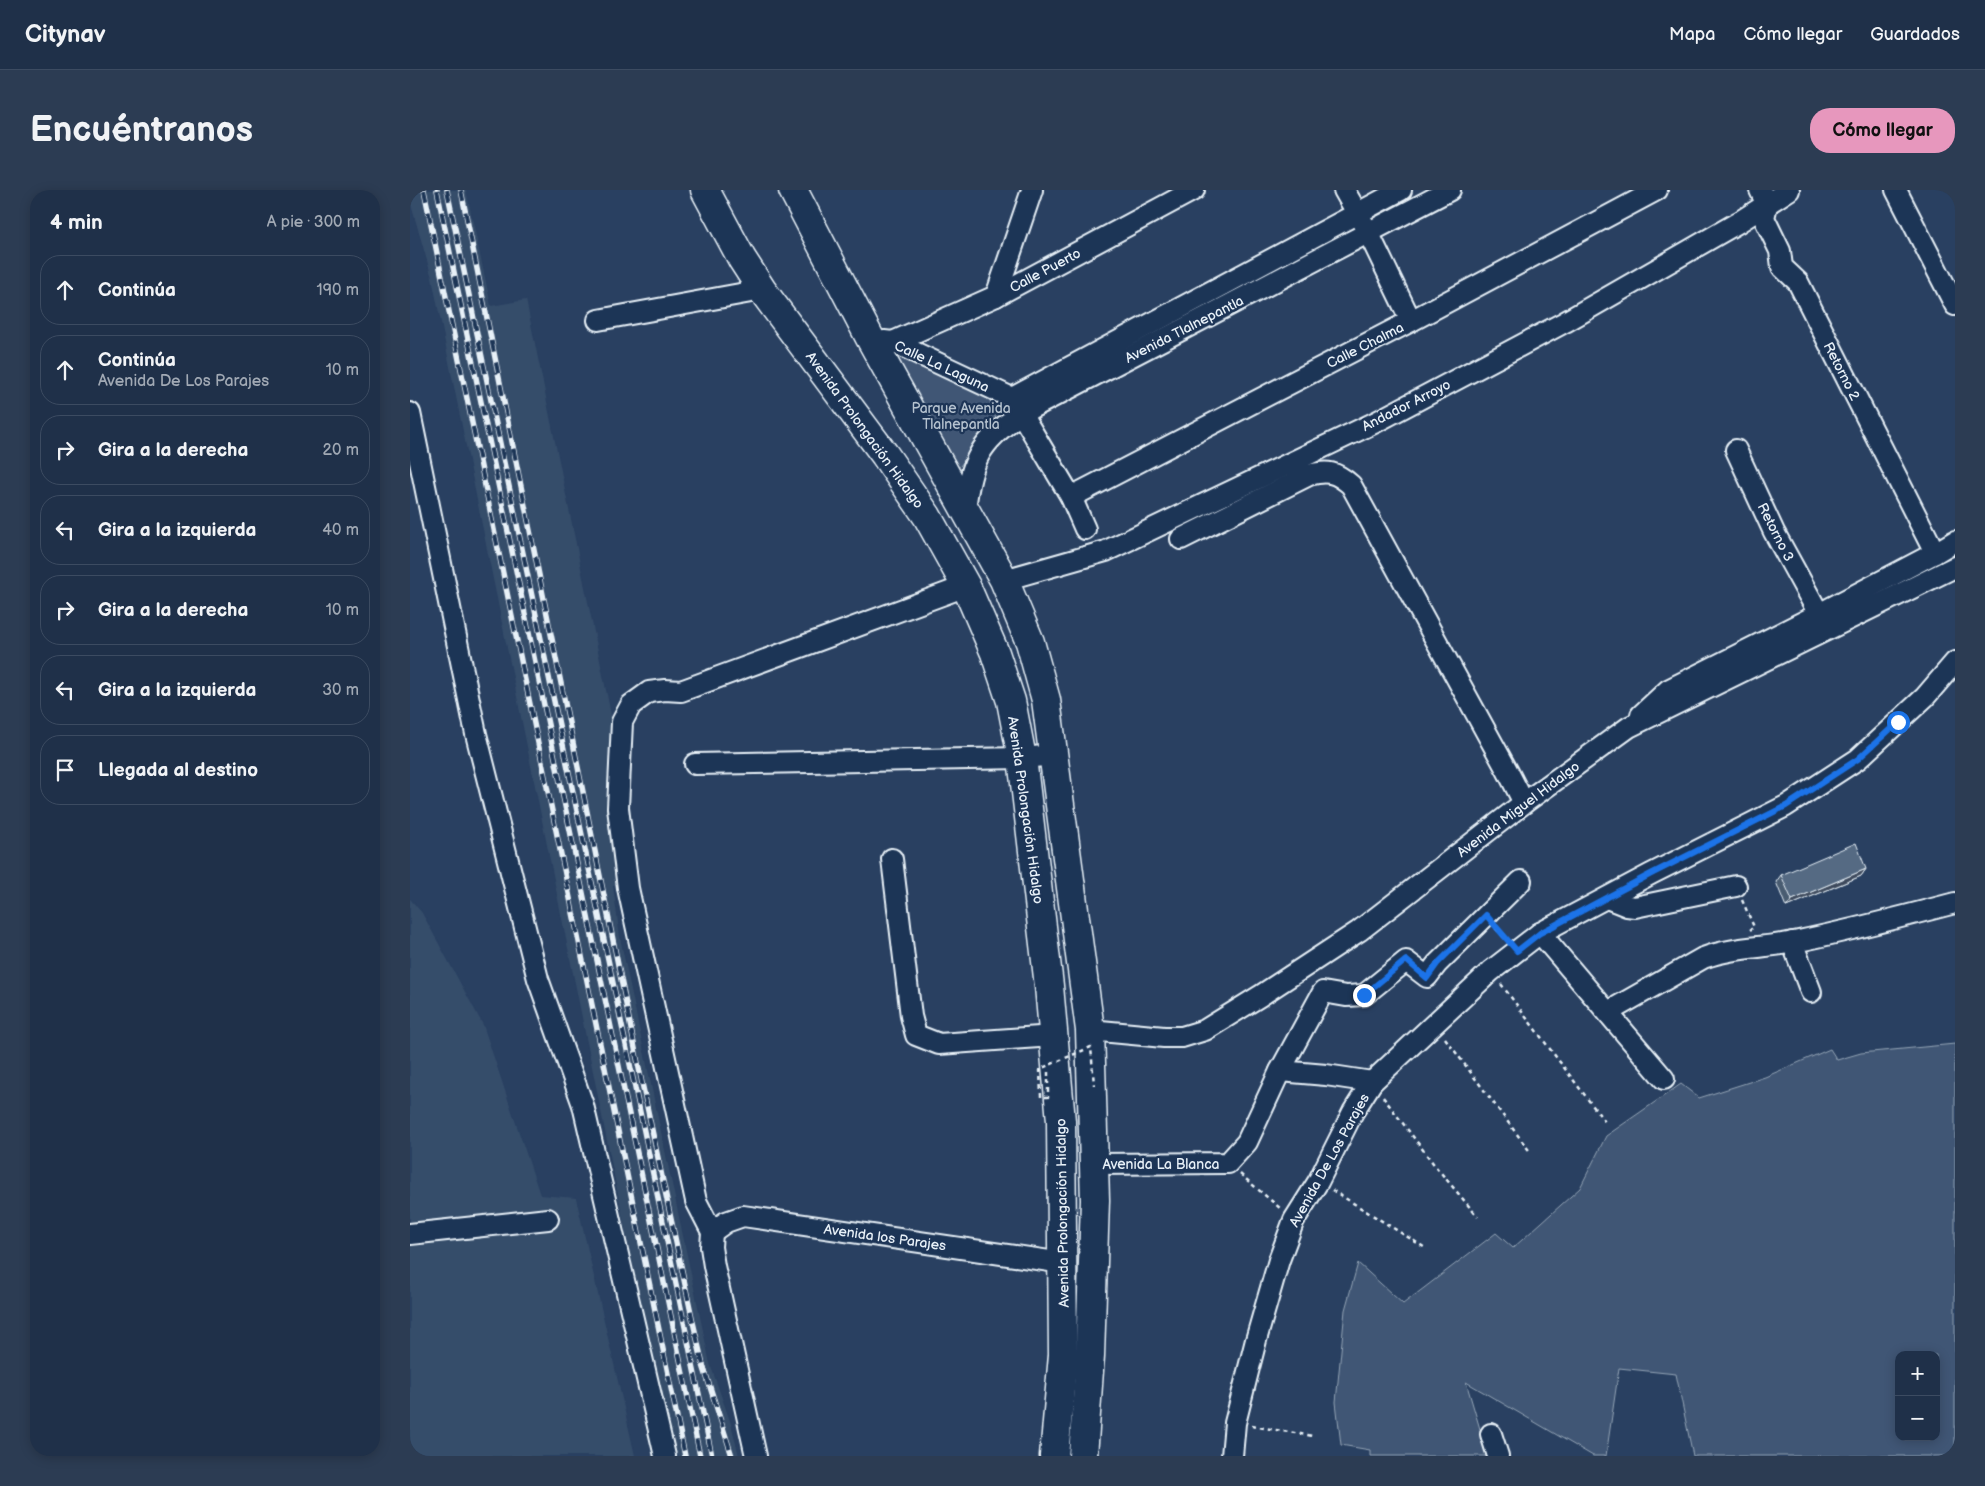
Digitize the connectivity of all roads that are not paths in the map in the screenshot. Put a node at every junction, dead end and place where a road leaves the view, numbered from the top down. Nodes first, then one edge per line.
1 (705, 190) edge
2 (792, 190) edge
3 (1032, 190) edge
4 (1194, 190) edge
5 (1344, 190) edge
6 (1401, 190) edge
7 (1450, 190) edge
8 (1657, 190) edge
9 (1789, 190) edge
10 (1896, 190) edge
11 (1763, 197) edge
12 (1357, 213) junction
13 (1369, 234) junction
14 (762, 290) junction
15 (996, 296) junction
16 (1955, 305) edge
17 (598, 320) dead end
18 (1411, 321) junction
19 (881, 340) junction
20 (1017, 406) junction
21 (410, 413) edge
22 (1736, 450) dead end
23 (1071, 497) junction
24 (965, 509) junction
25 (1085, 529) dead end
26 (1181, 539) dead end
27 (1955, 541) edge
28 (1935, 553) junction
29 (1955, 567) edge
30 (1004, 580) junction
31 (966, 586) junction
32 (1819, 614) junction
33 (1955, 662) edge
34 (1629, 727) junction
35 (1055, 755) junction
36 (1022, 758) junction
37 (695, 764) dead end
38 (1524, 803) junction
39 (892, 859) dead end
40 (1521, 882) dead end
41 (1736, 886) road end
42 (1607, 898) junction
43 (1955, 903) edge
44 (1540, 933) junction
45 (1792, 942) junction
46 (1049, 986) junction
47 (1810, 992) dead end
48 (1608, 1012) junction
49 (1090, 1030) junction
50 (1054, 1036) junction
51 (1280, 1071) junction
52 (1664, 1079) dead end
53 (1372, 1082) junction
54 (1061, 1121) junction
55 (1094, 1164) junction
56 (548, 1219) dead end
57 (712, 1232) junction
58 (410, 1234) edge
59 (1063, 1263) junction
60 (1063, 1355) junction
61 (1090, 1356) junction
62 (1491, 1434) dead end
63 (664, 1456) edge
64 (756, 1456) edge
65 (1054, 1456) edge
66 (1083, 1456) edge
67 (1232, 1456) edge
68 (1498, 1456) edge

1 - 14 highway, Avenida Prolongación Hidalgo
2 - 19 highway, Avenida Prolongación Hidalgo
3 - 15 street
4 - 15 street, Calle Puerto
5 - 12 street
6 - 12 street, Avenida Tlalnepantla
7 - 13 street, Avenida Tlalnepantla
8 - 18 street, Calle Chalma
9 - 11 street, Andador Arroyo
10 - 16 street
11 - 28 street, Retorno 2
11 - 30 street, Andador Arroyo
12 - 13 street
12 - 20 street, Avenida Tlalnepantla
13 - 18 street
13 - 20 street, Avenida Tlalnepantla
14 - 17 street
14 - 31 highway, Avenida Prolongación Hidalgo
15 - 19 street, Calle Puerto
18 - 23 street, Calle Chalma
19 - 20 street, Calle La Laguna
19 - 24 highway, Avenida Prolongación Hidalgo
20 - 23 street
20 - 24 street, Avenida Tlalnepantla
21 - 63 street
22 - 32 street, Retorno 3
23 - 25 street
24 - 30 highway, Avenida Prolongación Hidalgo
26 - 38 street
27 - 28 street
28 - 32 street
29 - 34 street, Avenida Miguel Hidalgo
30 - 35 highway, Avenida Prolongación Hidalgo
31 - 36 highway, Avenida Prolongación Hidalgo
31 - 57 street
32 - 34 street
33 - 42 street, Avenida De Los Parajes
34 - 38 street, Avenida Miguel Hidalgo
35 - 36 street
35 - 49 highway, Avenida Prolongación Hidalgo
36 - 37 street
36 - 46 highway, Avenida Prolongación Hidalgo
38 - 49 street, Avenida Miguel Hidalgo
39 - 50 street
40 - 51 street
41 - 42 street
42 - 44 street, Avenida De Los Parajes
43 - 45 street
44 - 48 street
44 - 53 street, Avenida De Los Parajes
45 - 47 street
45 - 48 street
46 - 49 highway
46 - 50 highway, Avenida Prolongación Hidalgo
48 - 52 street
49 - 54 highway
49 - 55 highway, Avenida Prolongación Hidalgo
50 - 54 highway, Avenida Prolongación Hidalgo
51 - 53 street
51 - 55 street, Avenida La Blanca
53 - 67 street, Avenida De Los Parajes
54 - 59 highway, Avenida Prolongación Hidalgo
55 - 61 highway, Avenida Prolongación Hidalgo
56 - 58 street
57 - 59 street, Avenida los Parajes
57 - 64 street
59 - 60 highway, Avenida Prolongación Hidalgo
60 - 61 highway
60 - 65 highway, Avenida Prolongación Hidalgo
61 - 66 highway, Avenida Prolongación Hidalgo
62 - 68 street

